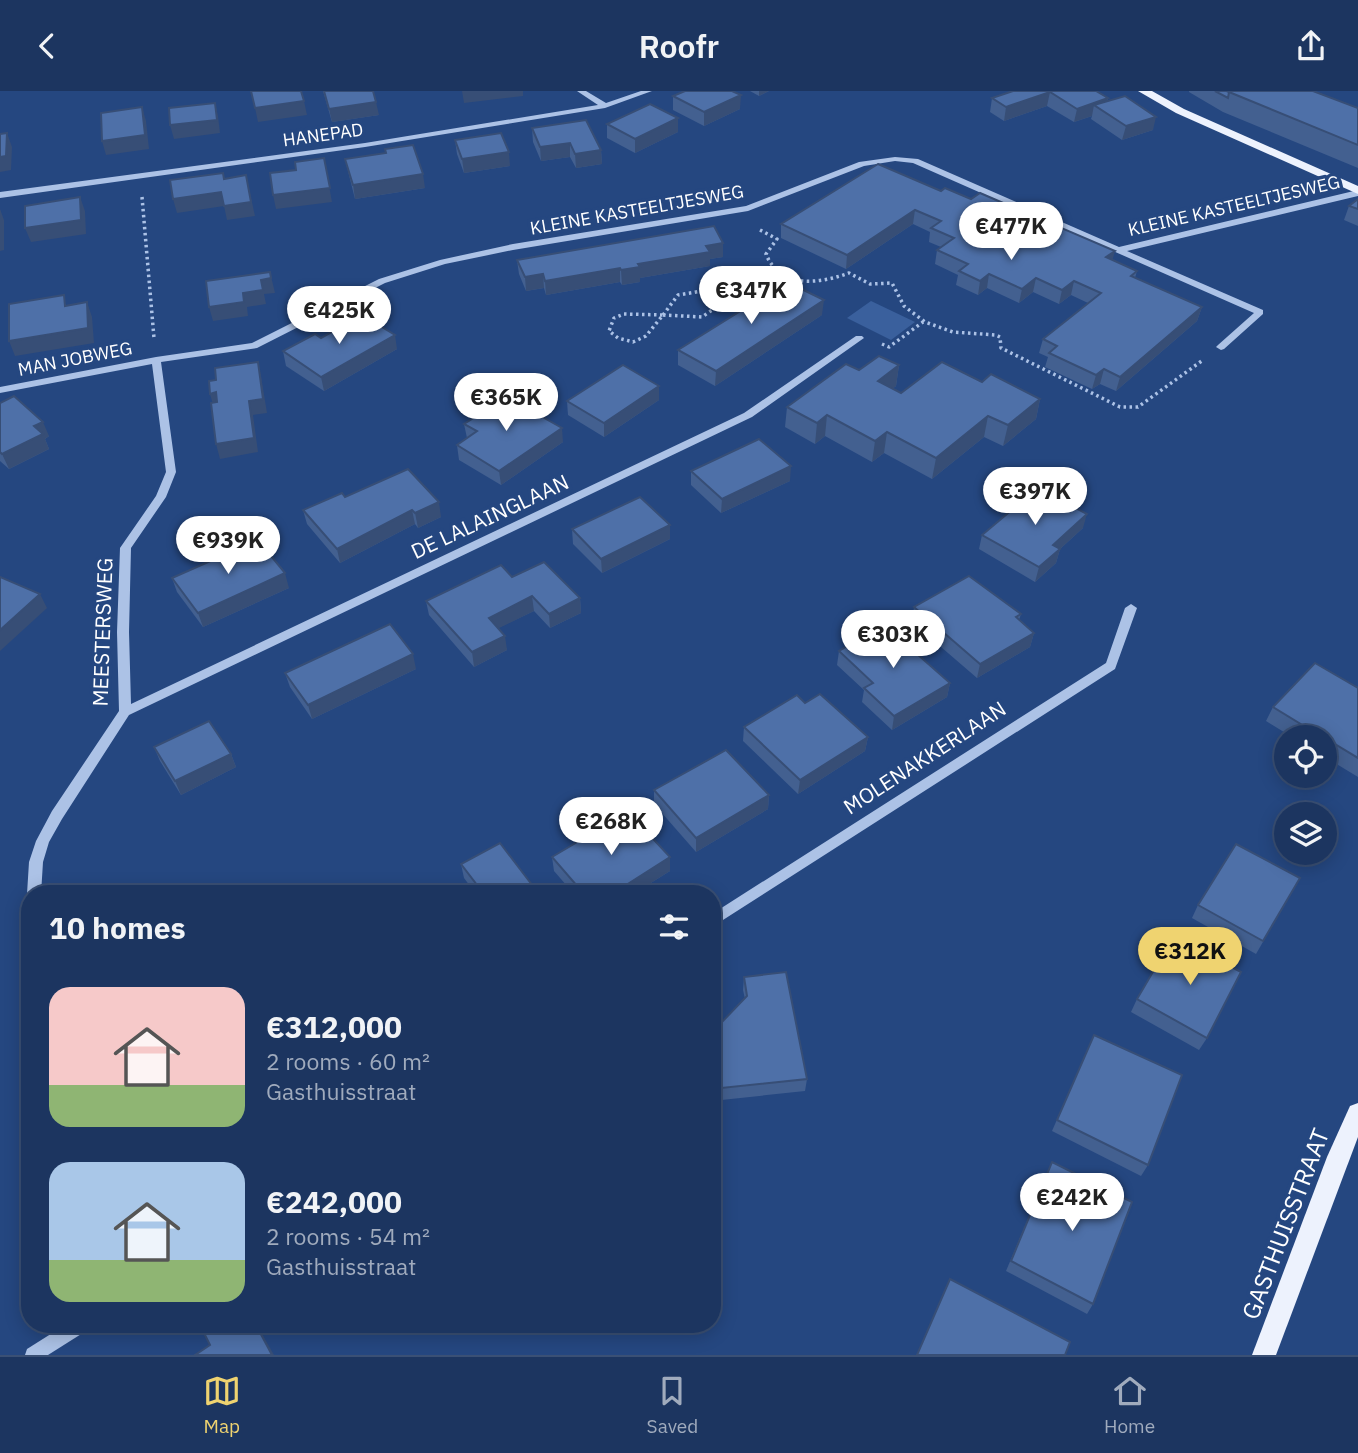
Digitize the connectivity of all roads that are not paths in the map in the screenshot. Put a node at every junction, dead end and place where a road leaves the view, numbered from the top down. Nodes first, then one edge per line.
1 (580, 91) edge
2 (648, 91) edge
3 (1144, 91) edge
4 (605, 106) junction
5 (1358, 191) edge
6 (0, 195) edge
7 (1118, 250) junction
8 (859, 338) road end
9 (1220, 348) road end
10 (156, 360) junction
11 (0, 390) edge
12 (1131, 608) dead end
13 (125, 712) junction
14 (35, 885) edge
15 (721, 915) edge
16 (1358, 1113) edge
17 (67, 1333) edge
18 (33, 1355) edge
19 (1264, 1355) edge

1 - 4 street
2 - 4 street, HANEPAD
3 - 5 main road
4 - 6 street, HANEPAD
5 - 7 street, KLEINE KASTEELTJESWEG
7 - 9 street, KLEINE KASTEELTJESWEG
7 - 10 street, KLEINE KASTEELTJESWEG
8 - 13 street, DE LALAINGLAAN
10 - 11 street, MAN JOBWEG
10 - 13 street, MEESTERSWEG
12 - 15 street, MOLENAKKERLAAN
13 - 14 street, MEESTERSWEG
16 - 19 main road, GASTHUISSTRAAT
17 - 18 street

